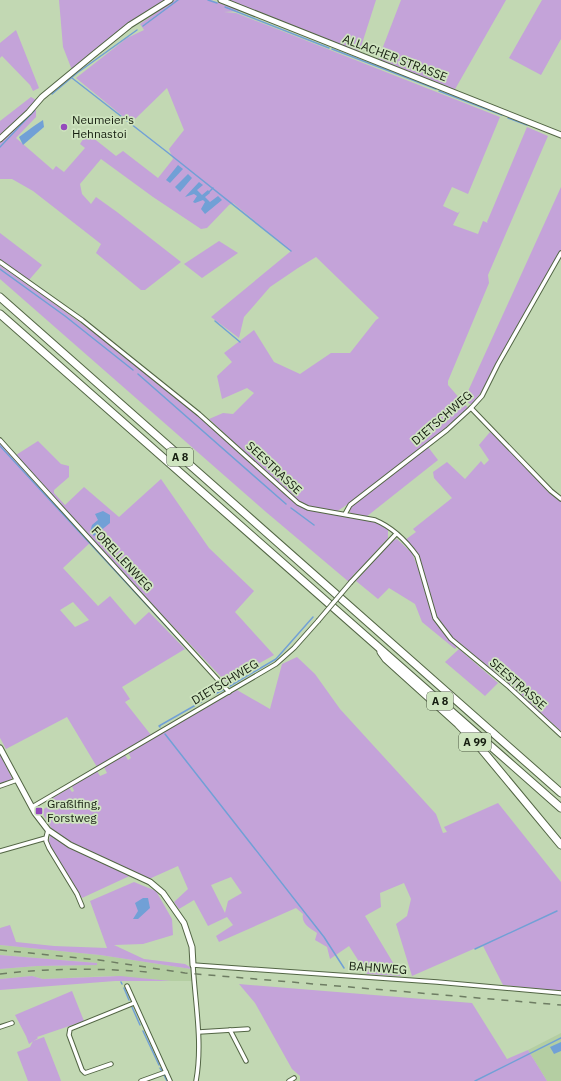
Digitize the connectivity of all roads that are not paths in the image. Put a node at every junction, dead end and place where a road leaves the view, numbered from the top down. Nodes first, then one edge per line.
1 (170, 0) edge
2 (223, 0) edge
3 (561, 135) edge
4 (0, 139) edge
5 (561, 253) edge
6 (0, 262) edge
7 (0, 297) edge
8 (0, 314) edge
9 (471, 408) junction
10 (0, 440) edge
11 (561, 499) edge
12 (345, 514) junction
13 (396, 534) junction
14 (378, 648) junction
15 (229, 692) junction
16 (561, 735) edge
17 (0, 748) edge
18 (17, 780) junction
19 (0, 786) edge
20 (561, 793) edge
21 (32, 807) junction
22 (561, 808) edge
23 (48, 830) junction
24 (46, 838) junction
25 (561, 845) edge
26 (0, 851) edge
27 (82, 906) dead end
28 (193, 965) junction
29 (126, 986) dead end
30 (561, 993) edge
31 (134, 1003) junction
32 (12, 1023) dead end
33 (0, 1027) edge
34 (248, 1029) dead end
35 (230, 1030) junction
36 (198, 1032) junction
37 (246, 1061) dead end
38 (111, 1064) dead end
39 (166, 1072) junction
40 (294, 1078) dead end
41 (141, 1081) edge
42 (170, 1081) edge
43 (196, 1081) edge
44 (289, 1081) edge

1 - 4 street
2 - 3 street, ALLACHER STRASSE
5 - 9 street, DIETSCHWEG
6 - 12 street, SEESTRASSE
7 - 20 highway, A 8
8 - 14 highway, A 8
9 - 11 street
9 - 12 street, DIETSCHWEG
10 - 15 street, FORELLENWEG
12 - 13 street, SEESTRASSE
13 - 15 street, DIETSCHWEG, bridge
13 - 16 street, SEESTRASSE
14 - 22 highway, A 8
14 - 25 highway, A 99
15 - 21 street, DIETSCHWEG
17 - 18 street
18 - 19 street
18 - 21 street
21 - 23 street
23 - 24 street
23 - 28 street
24 - 26 street
24 - 27 street
28 - 30 street, BAHNWEG
28 - 36 street
29 - 31 street
31 - 38 street
31 - 39 street
32 - 33 street
34 - 35 street
35 - 36 street
35 - 37 street
36 - 43 street
39 - 41 street
39 - 42 street
40 - 44 street

